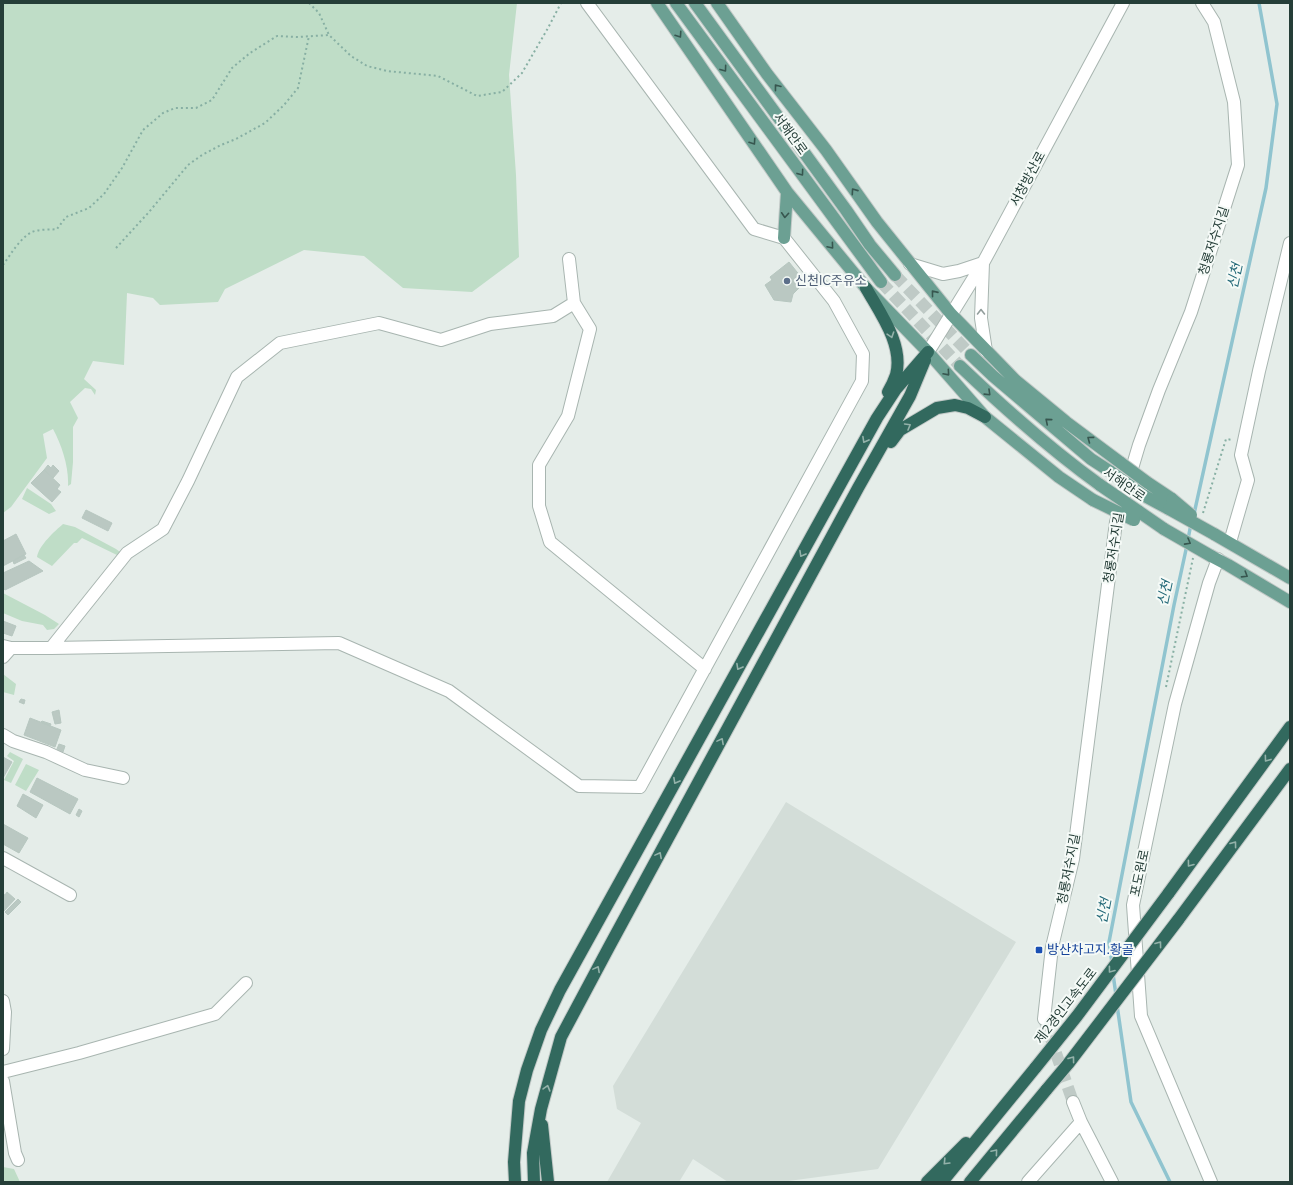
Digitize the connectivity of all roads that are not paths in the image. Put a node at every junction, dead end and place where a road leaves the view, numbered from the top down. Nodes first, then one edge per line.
1 (586, 3) edge
2 (657, 3) edge
3 (676, 3) edge
4 (695, 3) edge
5 (716, 3) edge
6 (1123, 3) edge
7 (1202, 3) edge
8 (787, 192) junction
9 (784, 238) junction
10 (1290, 243) edge
11 (569, 259) dead end
12 (983, 263) junction
13 (910, 264) junction
14 (895, 275) tunnel mouth
15 (881, 282) tunnel mouth
16 (866, 288) junction
17 (574, 303) junction
18 (951, 314) junction
19 (986, 351) junction
20 (928, 352) junction
21 (971, 355) tunnel mouth
22 (960, 366) tunnel mouth
23 (985, 417) junction
24 (877, 418) junction
25 (858, 488) junction
26 (1170, 504) junction
27 (1136, 516) junction
28 (1230, 542) junction
29 (1215, 557) junction
30 (1290, 578) edge
31 (1290, 602) edge
32 (51, 648) junction
33 (6, 651) edge
34 (705, 669) junction
35 (1290, 727) edge
36 (3, 735) edge
37 (1290, 769) edge
38 (123, 778) dead end
39 (3, 858) edge
40 (70, 896) dead end
41 (246, 983) dead end
42 (3, 1001) edge
43 (1044, 1019) tunnel mouth
44 (3, 1049) edge
45 (3, 1072) edge
46 (3, 1081) edge
47 (1073, 1102) tunnel mouth
48 (1005, 1106) junction
49 (541, 1109) junction
50 (1081, 1122) junction
51 (18, 1160) dead end
52 (515, 1182) edge
53 (534, 1182) edge
54 (548, 1182) edge
55 (927, 1182) edge
56 (942, 1182) edge
57 (970, 1182) edge
58 (1028, 1182) edge
59 (1112, 1182) edge
60 (1212, 1182) edge

1 - 9 street
2 -> 8 main road
3 -> 15 main road, 서해안로
4 - 14 main road, 서해안로
13 -> 5 main road
6 - 12 street, 서창방산로
7 - 43 street, 청룡저수지길
8 -> 9 main road
8 -> 16 main road
9 - 34 street
10 - 28 street
11 - 17 street
12 - 13 street
12 - 18 street, 서창방산로
19 -> 12 street
18 -> 13 main road
16 - 20 main road
16 -> 24 highway
17 - 32 street
17 - 34 street
18 - 19 main road
18 - 20 street, 서창방산로
26 -> 19 main road, bridge
20 -> 23 main road
20 - 24 highway
20 - 25 highway
26 -> 21 main road, 서해안로, bridge
22 -> 27 main road, 서해안로, bridge
25 -> 23 highway
23 - 27 main road, bridge
24 -> 52 highway
49 -> 25 highway
26 - 28 main road, 서해안로, bridge
27 -> 29 main road, bridge
28 - 30 main road, 서해안로
29 -> 31 main road
29 - 60 street, 포도원로
32 - 33 street
32 - 34 street
35 -> 48 highway, 제2경인고속도로, bridge
36 - 38 street
57 -> 37 highway, bridge
39 - 40 street
41 - 45 street
42 - 44 street
46 - 51 street
47 - 50 street
48 -> 55 highway
48 - 56 highway, 제2경인고속도로
49 - 53 highway
49 - 54 highway
50 - 58 street
50 - 59 street

